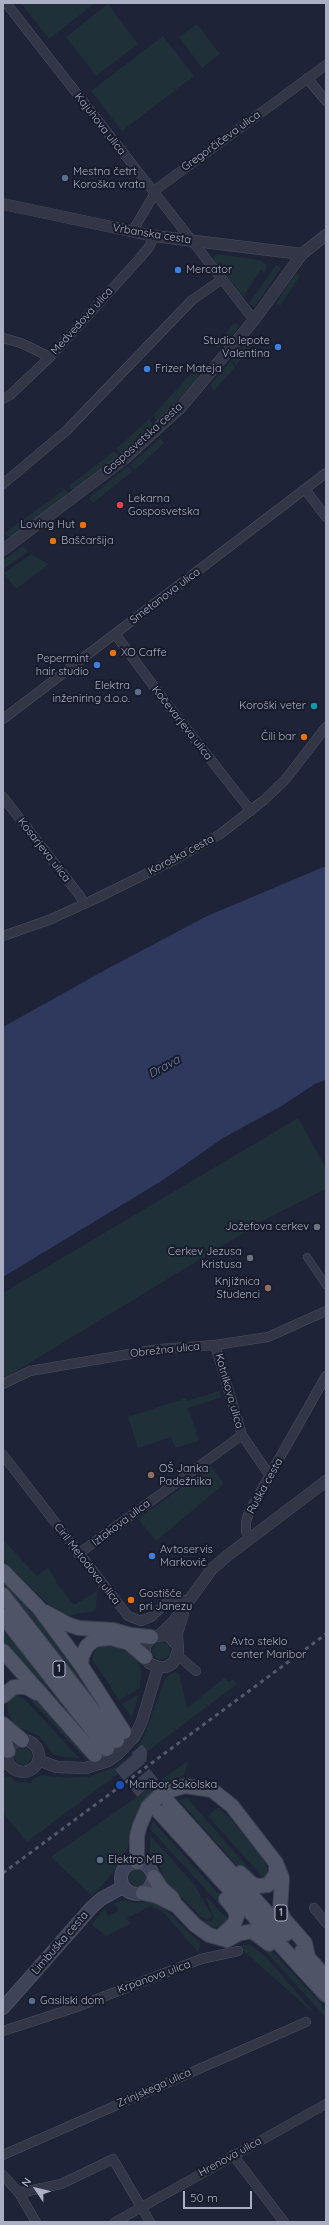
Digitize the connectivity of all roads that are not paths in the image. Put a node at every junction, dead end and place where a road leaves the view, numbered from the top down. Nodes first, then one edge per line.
1 (6, 3) edge
2 (326, 65) edge
3 (307, 78) junction
4 (326, 101) edge
5 (154, 194) junction
6 (3, 204) edge
7 (132, 232) junction
8 (326, 235) edge
9 (154, 236) junction
10 (190, 241) junction
11 (302, 254) junction
12 (221, 280) junction
13 (254, 320) junction
14 (3, 338) edge
15 (50, 357) junction
16 (3, 399) edge
17 (326, 473) edge
18 (3, 484) edge
19 (305, 489) junction
20 (326, 517) edge
21 (3, 550) edge
22 (115, 634) junction
23 (3, 718) edge
24 (326, 727) edge
25 (3, 797) edge
26 (251, 811) junction
27 (84, 904) junction
28 (3, 936) edge
29 (307, 1257) dead end
30 (326, 1285) edge
31 (326, 1311) edge
32 (215, 1345) junction
33 (326, 1376) edge
34 (3, 1384) edge
35 (242, 1435) junction
36 (3, 1455) edge
37 (270, 1476) junction
38 (326, 1481) edge
39 (250, 1538) junction
40 (78, 1554) junction
41 (3, 1571) edge
42 (3, 1595) edge
43 (187, 1603) junction
44 (38, 1608) junction
45 (3, 1616) edge
46 (156, 1636) junction
47 (176, 1644) junction
48 (3, 1651) edge
49 (177, 1655) junction
50 (145, 1657) junction
51 (81, 1665) junction
52 (158, 1667) junction
53 (196, 1671) dead end
54 (3, 1696) edge
55 (42, 1697) junction
56 (3, 1724) edge
57 (3, 1737) edge
58 (22, 1740) junction
59 (111, 1744) junction
60 (7, 1760) edge
61 (38, 1760) junction
62 (214, 1855) junction
63 (137, 1862) junction
64 (276, 1863) junction
65 (210, 1870) junction
66 (154, 1877) junction
67 (124, 1887) junction
68 (143, 1893) junction
69 (175, 1904) junction
70 (314, 1908) dead end
71 (326, 1924) edge
72 (219, 1937) junction
73 (238, 1951) dead end
74 (304, 1962) junction
75 (326, 1977) edge
76 (326, 1995) edge
77 (3, 2008) edge
78 (306, 2022) dead end
79 (3, 2030) edge
80 (326, 2104) edge
81 (3, 2154) edge
82 (233, 2155) junction
83 (3, 2175) edge
84 (19, 2193) junction
85 (140, 2207) junction
86 (36, 2222) edge
87 (114, 2222) edge
88 (150, 2222) edge
89 (284, 2222) edge

1 - 5 street, Kajuhova ulica
2 - 3 street, Gregorčičeva ulica
3 - 4 street
3 - 5 street, Gregorčičeva ulica
5 - 7 street, Gregorčičeva ulica
5 - 10 street, Kajuhova ulica
6 - 7 street, Vrbanska cesta
7 - 9 street, Vrbanska cesta
8 - 11 street, Gosposvetska cesta
9 - 10 street, Vrbanska cesta
9 - 15 street, Medvedova ulica
10 - 11 street, Vrbanska cesta
10 - 12 street, Kajuhova ulica
11 - 13 street, Gosposvetska cesta
12 - 13 street, Kajuhova ulica
12 - 18 street
13 - 21 street, Gosposvetska cesta
14 - 15 street
15 - 16 street, Medvedova ulica
17 - 19 street, Smetanova ulica
19 - 20 street
19 - 22 street, Smetanova ulica
22 - 23 street, Smetanova ulica
22 - 26 street, Kočevarjeva ulica
24 - 26 street, Koroška cesta
25 - 27 street, Kosarjeva ulica
26 - 27 street, Koroška cesta
27 - 28 street, Koroška cesta
29 - 30 street
31 - 32 street, Obrežna ulica
32 - 34 street, Obrežna ulica
32 - 35 street, Kotnikova ulica
33 - 37 street, Ruška cesta
35 - 37 street, Kotnikova ulica
35 - 40 street, Iztokova ulica
36 - 40 street, Ciril Metodova ulica
37 - 39 street, Ruška cesta
38 - 39 street
39 - 43 street
40 - 43 street, Ciril Metodova ulica
41 - 44 main road
42 - 59 main road, 1
43 - 46 street
43 - 47 street
44 - 46 main road
44 - 51 main road
45 - 59 main road, 1
46 - 47 street
46 - 50 street
47 - 49 street
48 - 55 main road
49 - 52 street
49 - 53 street
50 - 51 main road
50 - 52 street
51 - 59 main road
52 - 61 street
54 - 55 main road
55 - 59 main road
56 - 58 main road
57 - 60 main road
58 - 60 street
58 - 61 street
60 - 61 street
62 - 64 main road, 1
62 - 65 main road, 1
62 - 74 main road, 1
63 - 64 main road, 1
63 - 66 main road
63 - 67 main road
64 - 74 main road, 1
65 - 72 main road, 1
65 - 74 main road, 1
66 - 68 main road
66 - 69 main road
67 - 68 main road
67 - 77 main road, Limbuška cesta
68 - 69 main road
69 - 72 main road
70 - 71 street
72 - 74 main road, 1
73 - 79 street, Krpanova ulica
74 - 75 main road, 1
74 - 76 main road, 1
78 - 81 street, Zrinjskega ulica
80 - 82 street, Hrenova ulica
82 - 85 street, Hrenova ulica
82 - 89 street
83 - 84 street
84 - 85 street
84 - 86 street
85 - 87 street, Hrenova ulica
85 - 88 street

